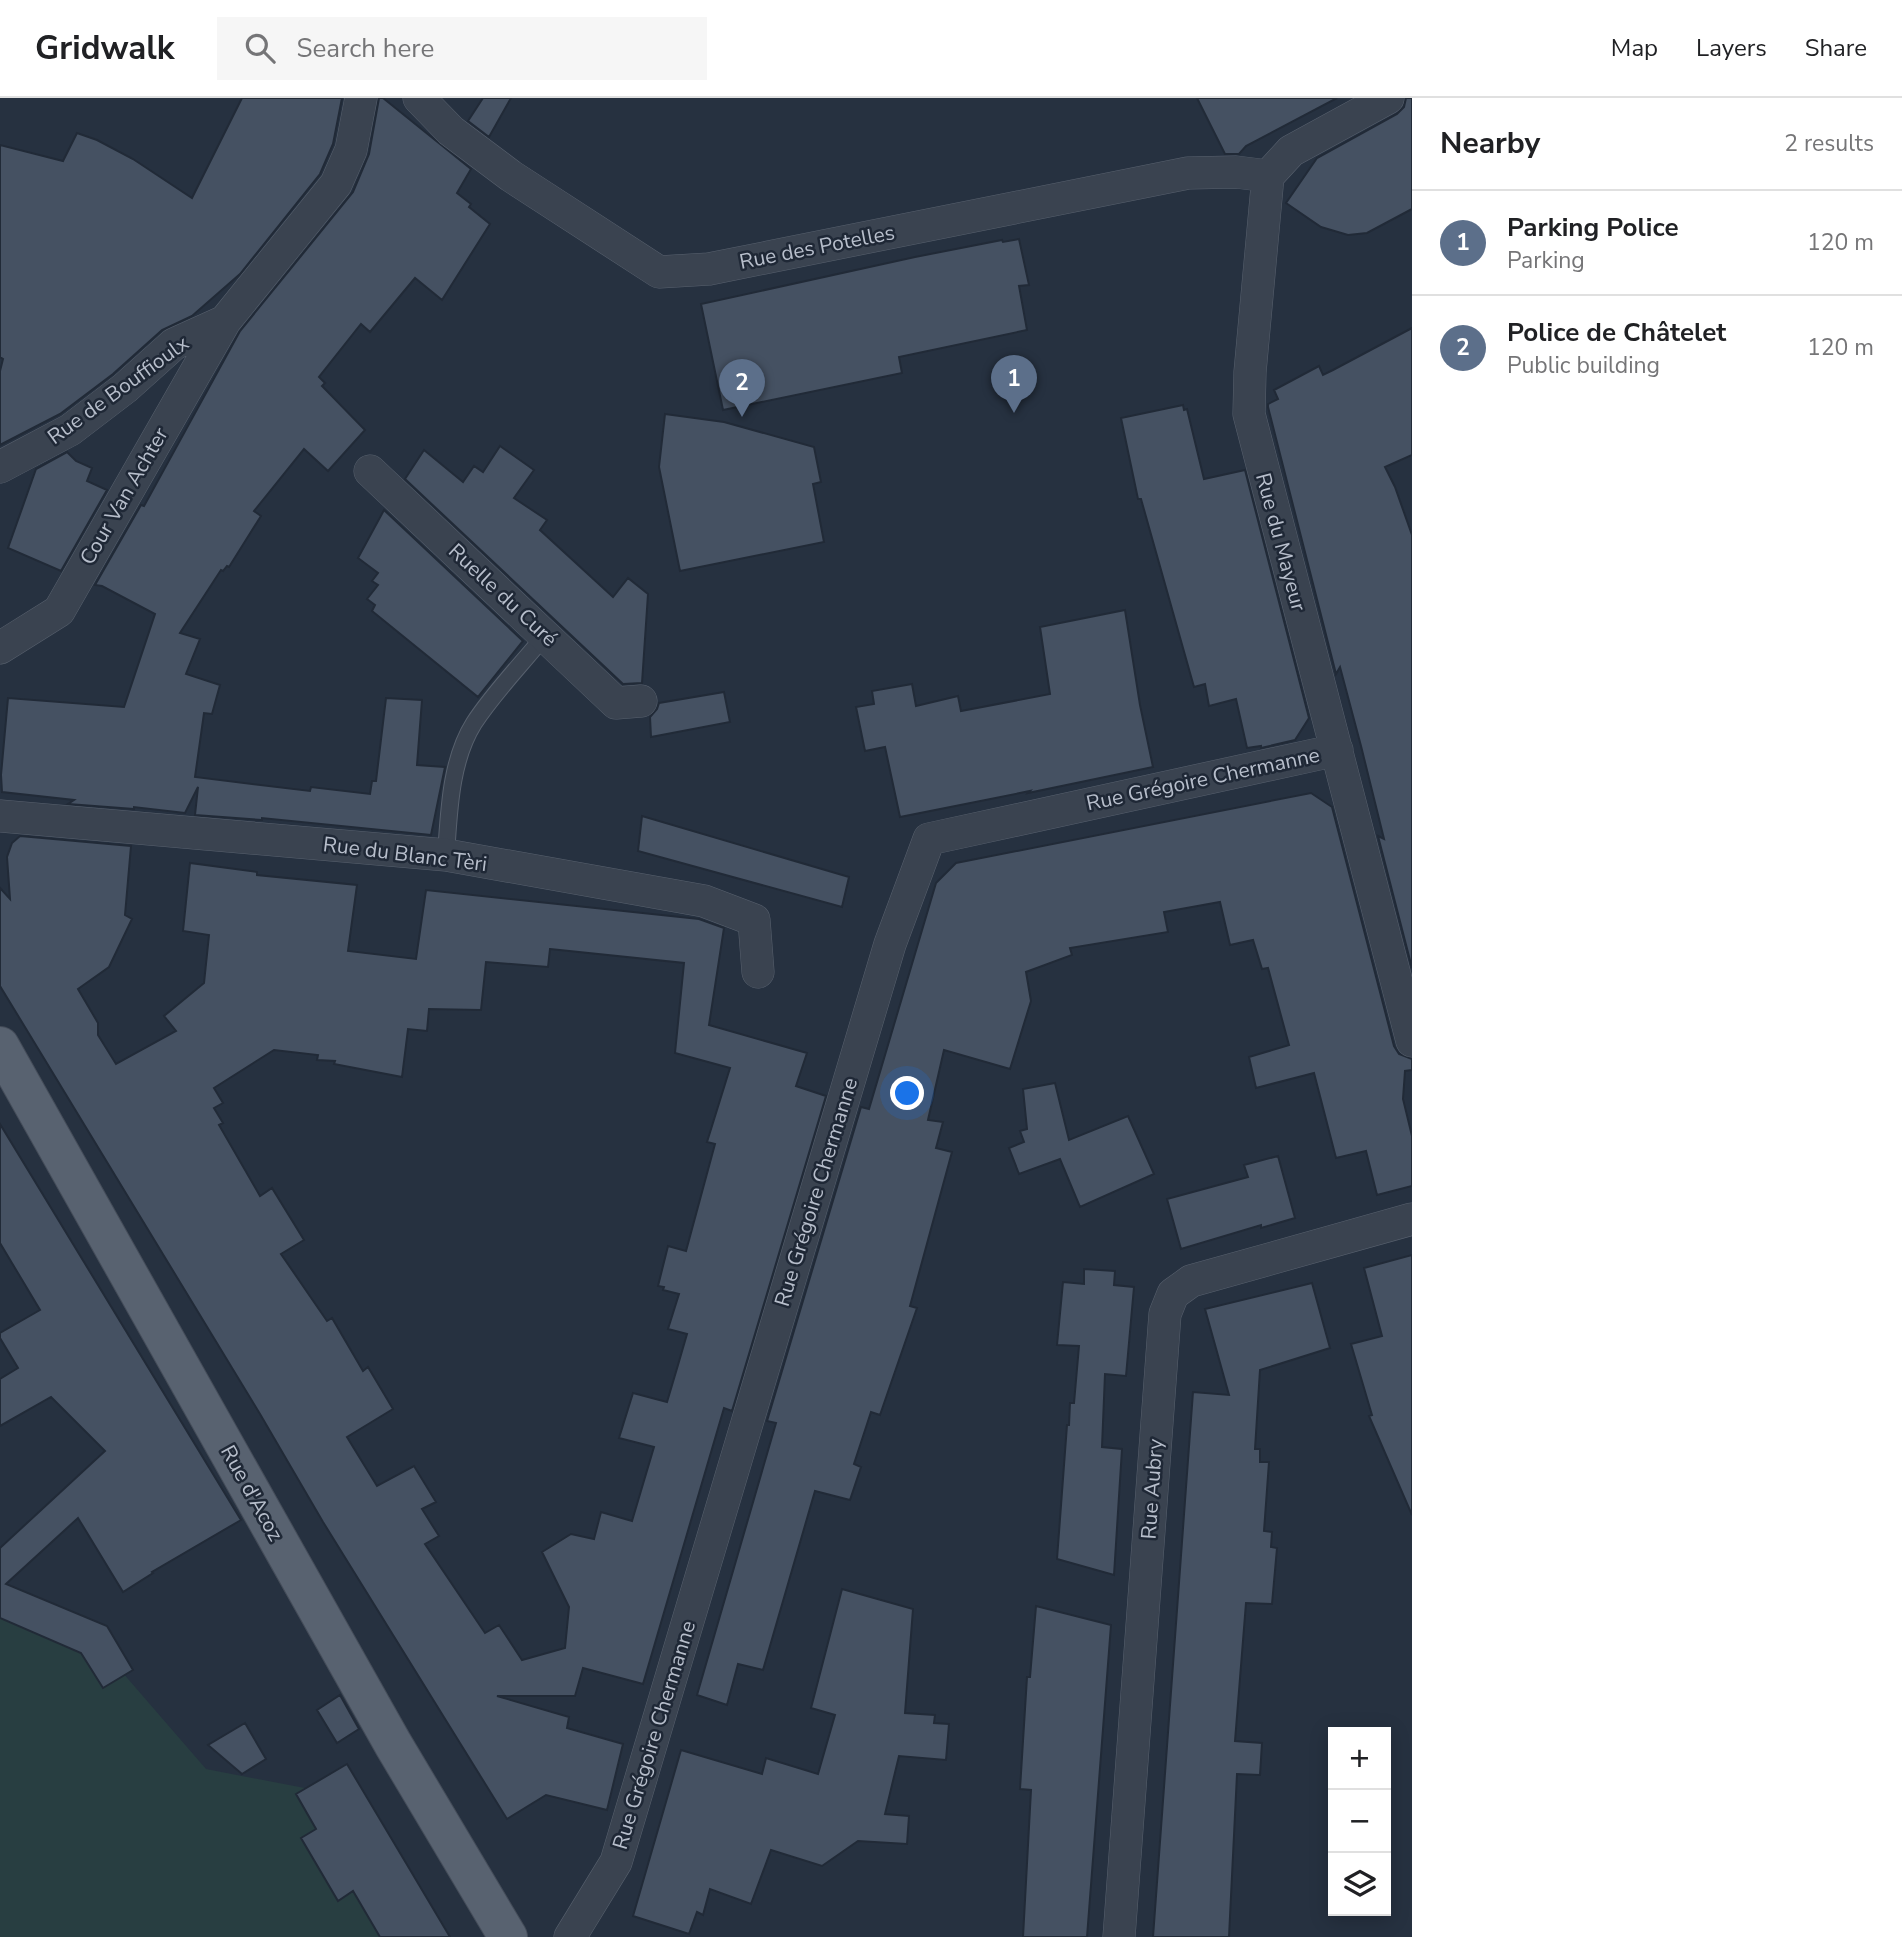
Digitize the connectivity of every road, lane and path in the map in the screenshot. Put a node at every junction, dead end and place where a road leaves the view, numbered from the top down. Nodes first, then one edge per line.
1 (361, 98) edge
2 (419, 98) edge
3 (1388, 98) edge
4 (1268, 176) junction
5 (225, 321) junction
6 (0, 467) edge
7 (370, 471) dead end
8 (546, 634) junction
9 (0, 649) edge
10 (641, 701) dead end
11 (1337, 750) junction
12 (0, 816) edge
13 (446, 855) junction
14 (758, 972) dead end
15 (1412, 1041) edge
16 (0, 1046) edge
17 (1412, 1219) edge
18 (508, 1937) edge
19 (570, 1937) edge
20 (1119, 1937) edge

1 - 5 street, Rue de Bouffioulx
2 - 4 street, Rue des Potelles
3 - 4 street
4 - 11 street, Rue du Mayeur
5 - 6 street, Rue de Bouffioulx
5 - 9 street, Cour Van Achter
7 - 8 street, Ruelle du Curé
8 - 10 street, Ruelle du Curé
8 - 13 lane
11 - 15 street, Rue du Mayeur
11 - 19 street, Rue Grégoire Chermanne
12 - 13 street, Rue du Blanc Tèri
13 - 14 street, Rue du Blanc Tèri
16 - 18 main road, Rue d'Acoz
17 - 20 street, Rue Aubry

